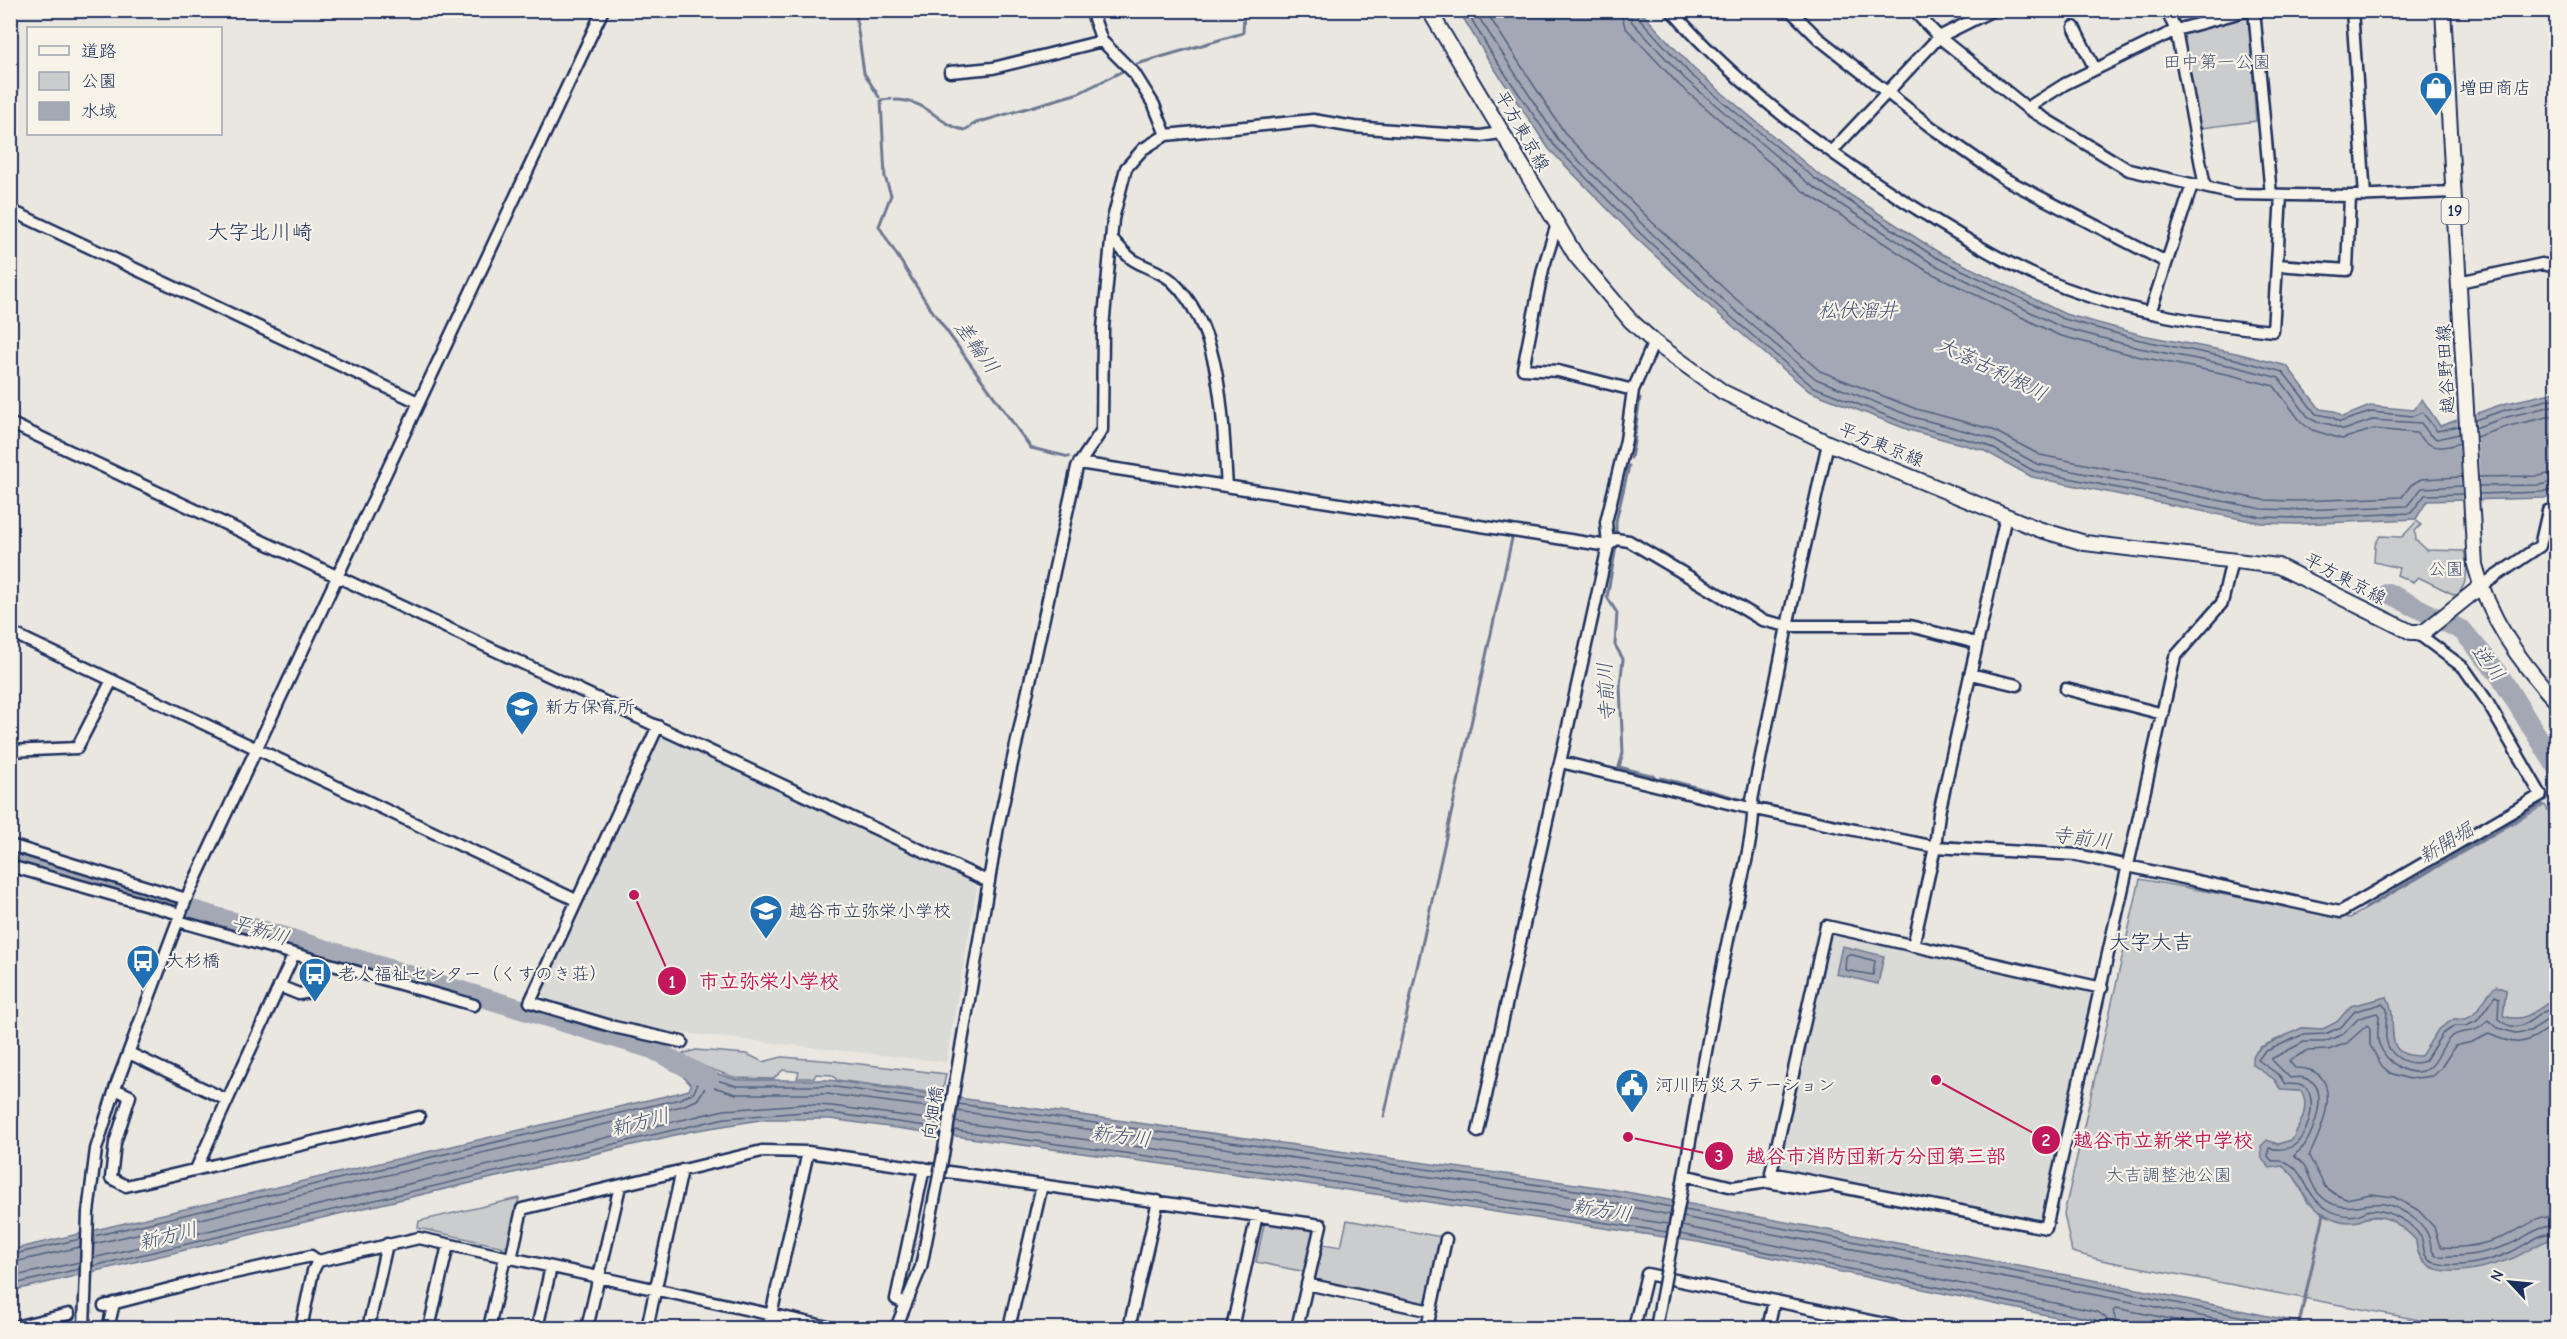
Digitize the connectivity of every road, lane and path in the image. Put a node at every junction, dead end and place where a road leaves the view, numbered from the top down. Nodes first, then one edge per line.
1 (603, 10) edge
2 (1091, 10) edge
3 (1429, 10) edge
4 (1671, 10) edge
5 (1790, 10) edge
6 (1913, 10) edge
7 (1993, 10) edge
8 (2166, 10) edge
9 (2249, 10) edge
10 (2254, 10) edge
11 (2352, 10) edge
12 (2443, 10) edge
13 (2074, 27) dead end
14 (2176, 30) junction
15 (1939, 37) junction
16 (1102, 41) junction
17 (2095, 69) junction
18 (950, 72) dead end
19 (1888, 91) junction
20 (2027, 108) junction
21 (1500, 133) junction
22 (1166, 135) junction
23 (1832, 151) junction
24 (2192, 185) junction
25 (2205, 187) junction
26 (2454, 192) junction
27 (2276, 195) junction
28 (2350, 196) junction
29 (2365, 196) junction
30 (10, 210) edge
31 (1557, 224) junction
32 (1112, 239) junction
33 (2166, 262) junction
34 (2277, 265) junction
35 (2556, 267) edge
36 (2459, 282) junction
37 (2150, 313) junction
38 (1654, 342) junction
39 (1633, 390) junction
40 (418, 402) junction
41 (10, 423) edge
42 (1828, 443) junction
43 (1080, 463) junction
44 (1227, 486) junction
45 (2556, 508) edge
46 (2006, 516) junction
47 (1608, 546) junction
48 (2232, 560) junction
49 (337, 575) junction
50 (2480, 587) junction
51 (1787, 626) junction
52 (10, 632) edge
53 (2417, 633) junction
54 (1976, 643) junction
55 (1970, 674) junction
56 (112, 680) junction
57 (2017, 684) dead end
58 (2066, 689) dead end
59 (2556, 701) edge
60 (2163, 714) junction
61 (658, 726) junction
62 (256, 747) junction
63 (10, 751) edge
64 (1561, 762) junction
65 (1754, 808) junction
66 (1935, 847) junction
67 (15, 848) edge
68 (2128, 866) junction
69 (11, 867) edge
70 (989, 882) junction
71 (186, 899) junction
72 (576, 900) junction
73 (179, 918) junction
74 (1913, 946) junction
75 (294, 954) junction
76 (326, 963) junction
77 (279, 986) junction
78 (2102, 988) junction
79 (474, 1005) dead end
80 (682, 1042) dead end
81 (129, 1053) junction
82 (115, 1089) junction
83 (227, 1100) junction
84 (419, 1117) dead end
85 (1478, 1132) dead end
86 (807, 1152) junction
87 (924, 1168) junction
88 (196, 1170) junction
89 (682, 1170) junction
90 (1683, 1178) junction
91 (1042, 1185) junction
92 (1834, 1185) junction
93 (620, 1186) junction
94 (1158, 1201) junction
95 (1257, 1215) junction
96 (1446, 1239) dead end
97 (387, 1244) junction
98 (448, 1245) junction
99 (508, 1258) junction
100 (318, 1261) junction
101 (551, 1267) junction
102 (599, 1278) junction
103 (1307, 1284) junction
104 (656, 1290) junction
105 (1774, 1301) junction
106 (906, 1304) junction
107 (1431, 1311) junction
108 (771, 1315) junction
109 (1889, 1327) edge
110 (10, 1328) edge
111 (66, 1329) edge
112 (84, 1329) edge
113 (108, 1329) edge
114 (301, 1329) edge
115 (368, 1329) edge
116 (429, 1329) edge
117 (489, 1329) edge
118 (537, 1329) edge
119 (587, 1329) edge
120 (647, 1329) edge
121 (768, 1329) edge
122 (833, 1329) edge
123 (896, 1329) edge
124 (1009, 1329) edge
125 (1129, 1329) edge
126 (1232, 1329) edge
127 (1297, 1329) edge
128 (1427, 1329) edge
129 (1634, 1329) edge
130 (1656, 1329) edge
131 (1768, 1329) edge
132 (1904, 1329) edge

1 - 40 street
2 - 16 street
3 - 21 main road, 平方東京線
4 - 23 street
5 - 19 street
6 - 15 street
7 - 15 street
8 - 14 street
9 - 14 street
10 - 27 street
11 - 29 street
12 - 26 main road, 越谷野田線 / 19
13 - 17 street
14 - 17 street
14 - 25 street
15 - 19 street
15 - 20 street
16 - 18 street
16 - 22 street
17 - 20 street
19 - 23 street
19 - 33 street
20 - 24 street
21 - 22 street
21 - 31 main road, 平方東京線
22 - 32 street, 向畑橋
23 - 37 street
24 - 25 street
24 - 33 street
25 - 27 street
26 - 29 street
26 - 36 main road, 越谷野田線 / 19
27 - 28 street
27 - 34 street
28 - 29 street
28 - 34 street
30 - 40 street
31 - 38 main road, 平方東京線
31 - 39 street
32 - 43 street, 向畑橋
32 - 44 street
33 - 37 street
34 - 37 street
35 - 36 street
36 - 50 main road, 越谷野田線 / 19
38 - 39 street
38 - 42 main road, 平方東京線
39 - 47 street
40 - 49 street
41 - 49 street
42 - 46 main road, 平方東京線
42 - 51 street
43 - 44 street
43 - 70 street, 向畑橋
44 - 47 street
45 - 50 street
46 - 48 main road, 平方東京線
46 - 54 street
47 - 51 street
47 - 64 street
48 - 53 main road, 平方東京線
48 - 60 street
49 - 61 street
49 - 62 street
50 - 53 main road
50 - 59 main road, 越谷野田線 / 19
51 - 54 street
51 - 65 street
52 - 56 street
53 - 68 street
54 - 55 street
55 - 57 street
55 - 66 street
56 - 62 street
56 - 63 street
58 - 60 street
60 - 68 street
61 - 70 street
61 - 72 street
62 - 71 street
62 - 72 street
64 - 65 street
64 - 85 street
65 - 66 street
65 - 90 street
66 - 68 street
66 - 74 street
67 - 69 street
67 - 71 street
68 - 78 street
69 - 73 street
70 - 106 street, 向畑橋, bridge
71 - 73 street
72 - 80 street
73 - 75 street
73 - 81 street
74 - 78 street
74 - 92 street
75 - 76 street
75 - 77 street
76 - 77 street
76 - 79 street
77 - 83 street
78 - 92 street
81 - 82 street
81 - 83 street
82 - 88 street
82 - 112 street
83 - 88 street
84 - 88 street
86 - 87 street
86 - 89 street
86 - 108 street
87 - 91 street
87 - 106 street
89 - 93 street
89 - 104 street
90 - 92 street
90 - 130 street, bridge
91 - 94 street
91 - 124 street
93 - 99 street
93 - 102 street
94 - 95 street
94 - 125 street
95 - 103 street
95 - 126 street
96 - 107 street
97 - 98 street
97 - 100 street
97 - 115 street
98 - 99 street
98 - 116 street
99 - 101 street
99 - 117 street
100 - 113 street
100 - 114 street
101 - 102 street
101 - 118 street
102 - 104 street
102 - 119 street
103 - 107 street
103 - 127 street
104 - 108 street
104 - 120 street
105 - 109 street
105 - 129 street
105 - 131 street
106 - 123 street, 向畑橋
107 - 128 street
108 - 121 street
108 - 122 street
109 - 132 street
110 - 111 street

